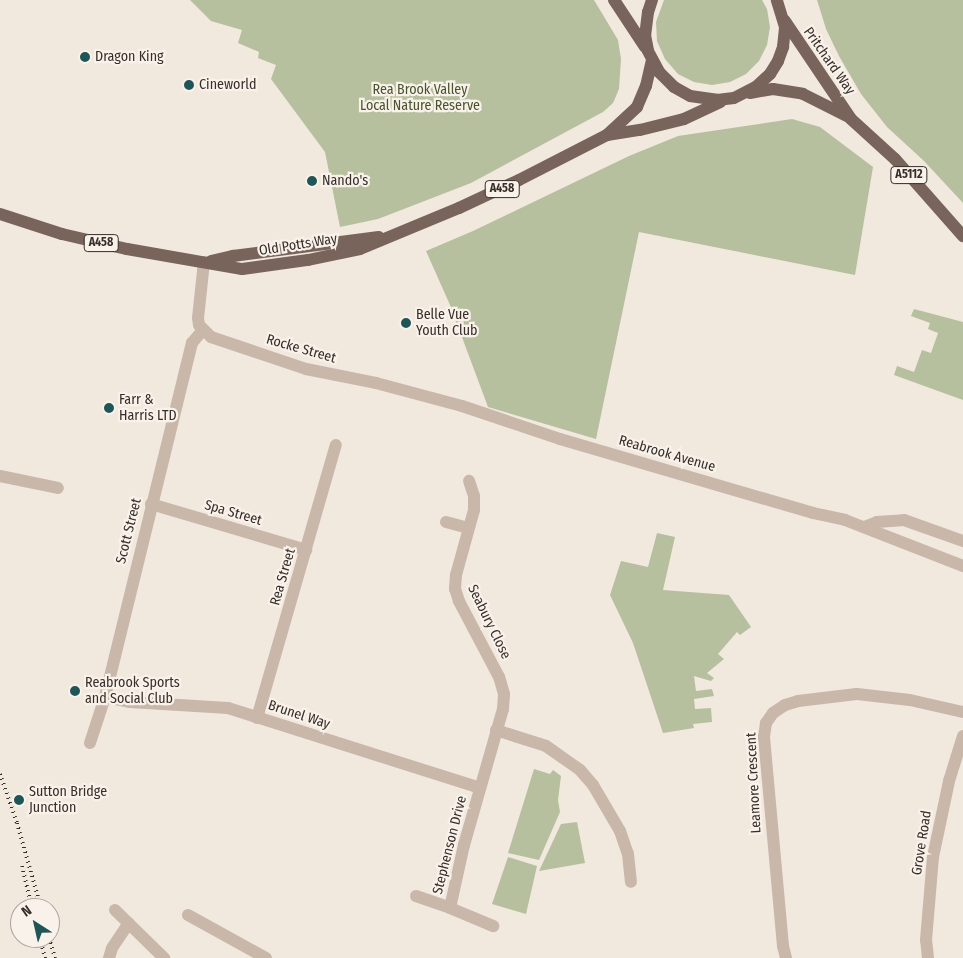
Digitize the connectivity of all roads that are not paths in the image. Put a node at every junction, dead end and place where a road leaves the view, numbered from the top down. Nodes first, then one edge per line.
1 (614, 0) edge
2 (652, 0) edge
3 (779, 2) edge
4 (784, 19) junction
5 (650, 55) junction
6 (744, 94) junction
7 (727, 99) junction
8 (851, 118) junction
9 (606, 135) junction
10 (0, 214) edge
11 (963, 236) edge
12 (204, 262) junction
13 (203, 330) junction
14 (462, 406) joint
15 (336, 445) dead end
16 (0, 478) edge
17 (469, 481) dead end
18 (58, 488) dead end
19 (151, 504) junction
20 (446, 522) dead end
21 (864, 527) junction
22 (468, 528) junction
23 (963, 541) edge
24 (306, 550) junction
25 (963, 566) edge
26 (105, 697) junction
27 (963, 712) edge
28 (257, 718) junction
29 (496, 730) junction
30 (963, 736) edge
31 (90, 742) dead end
32 (480, 788) junction
33 (631, 882) dead end
34 (416, 896) dead end
35 (450, 908) junction
36 (115, 910) dead end
37 (188, 915) dead end
38 (129, 923) junction
39 (493, 926) dead end
40 (109, 958) edge
41 (164, 958) edge
42 (266, 958) edge
43 (786, 958) edge
44 (928, 958) edge

1 - 5 main road
2 - 5 main road, A458
3 - 4 main road, A458
4 - 6 main road, A458
4 - 8 main road, Pritchard Way / A5112
5 - 7 main road, A458
5 - 9 main road, Old Potts Way / A458
6 - 7 main road, A458
6 - 8 main road, Pritchard Way / A5112
7 - 9 main road, Old Potts Way / A458
8 - 11 main road, Pritchard Way / A5112
9 - 12 main road, Old Potts Way / A458
10 - 12 main road, Old Potts Way / A458
12 - 13 street
13 - 14 street, Rocke Street
13 - 19 street, Scott Street
14 - 21 street, Reabrook Avenue
15 - 24 street, Rea Street
16 - 18 street
17 - 22 street, Seabury Close
19 - 24 street, Spa Street
19 - 26 street, Scott Street
20 - 22 street
21 - 23 street, Reabrook Avenue
21 - 25 street, Reabrook Avenue
22 - 29 street, Seabury Close
24 - 28 street, Rea Street
26 - 28 street, Brunel Way
26 - 31 street, Scott Street
27 - 43 street, Leamore Crescent
28 - 32 street, Brunel Way
29 - 32 street, Seabury Close
29 - 33 street
30 - 44 street, Grove Road
32 - 35 street, Stephenson Drive
34 - 35 street, Stephenson Drive
35 - 39 street, Stephenson Drive
36 - 38 street
37 - 42 street
38 - 40 street
38 - 41 street

